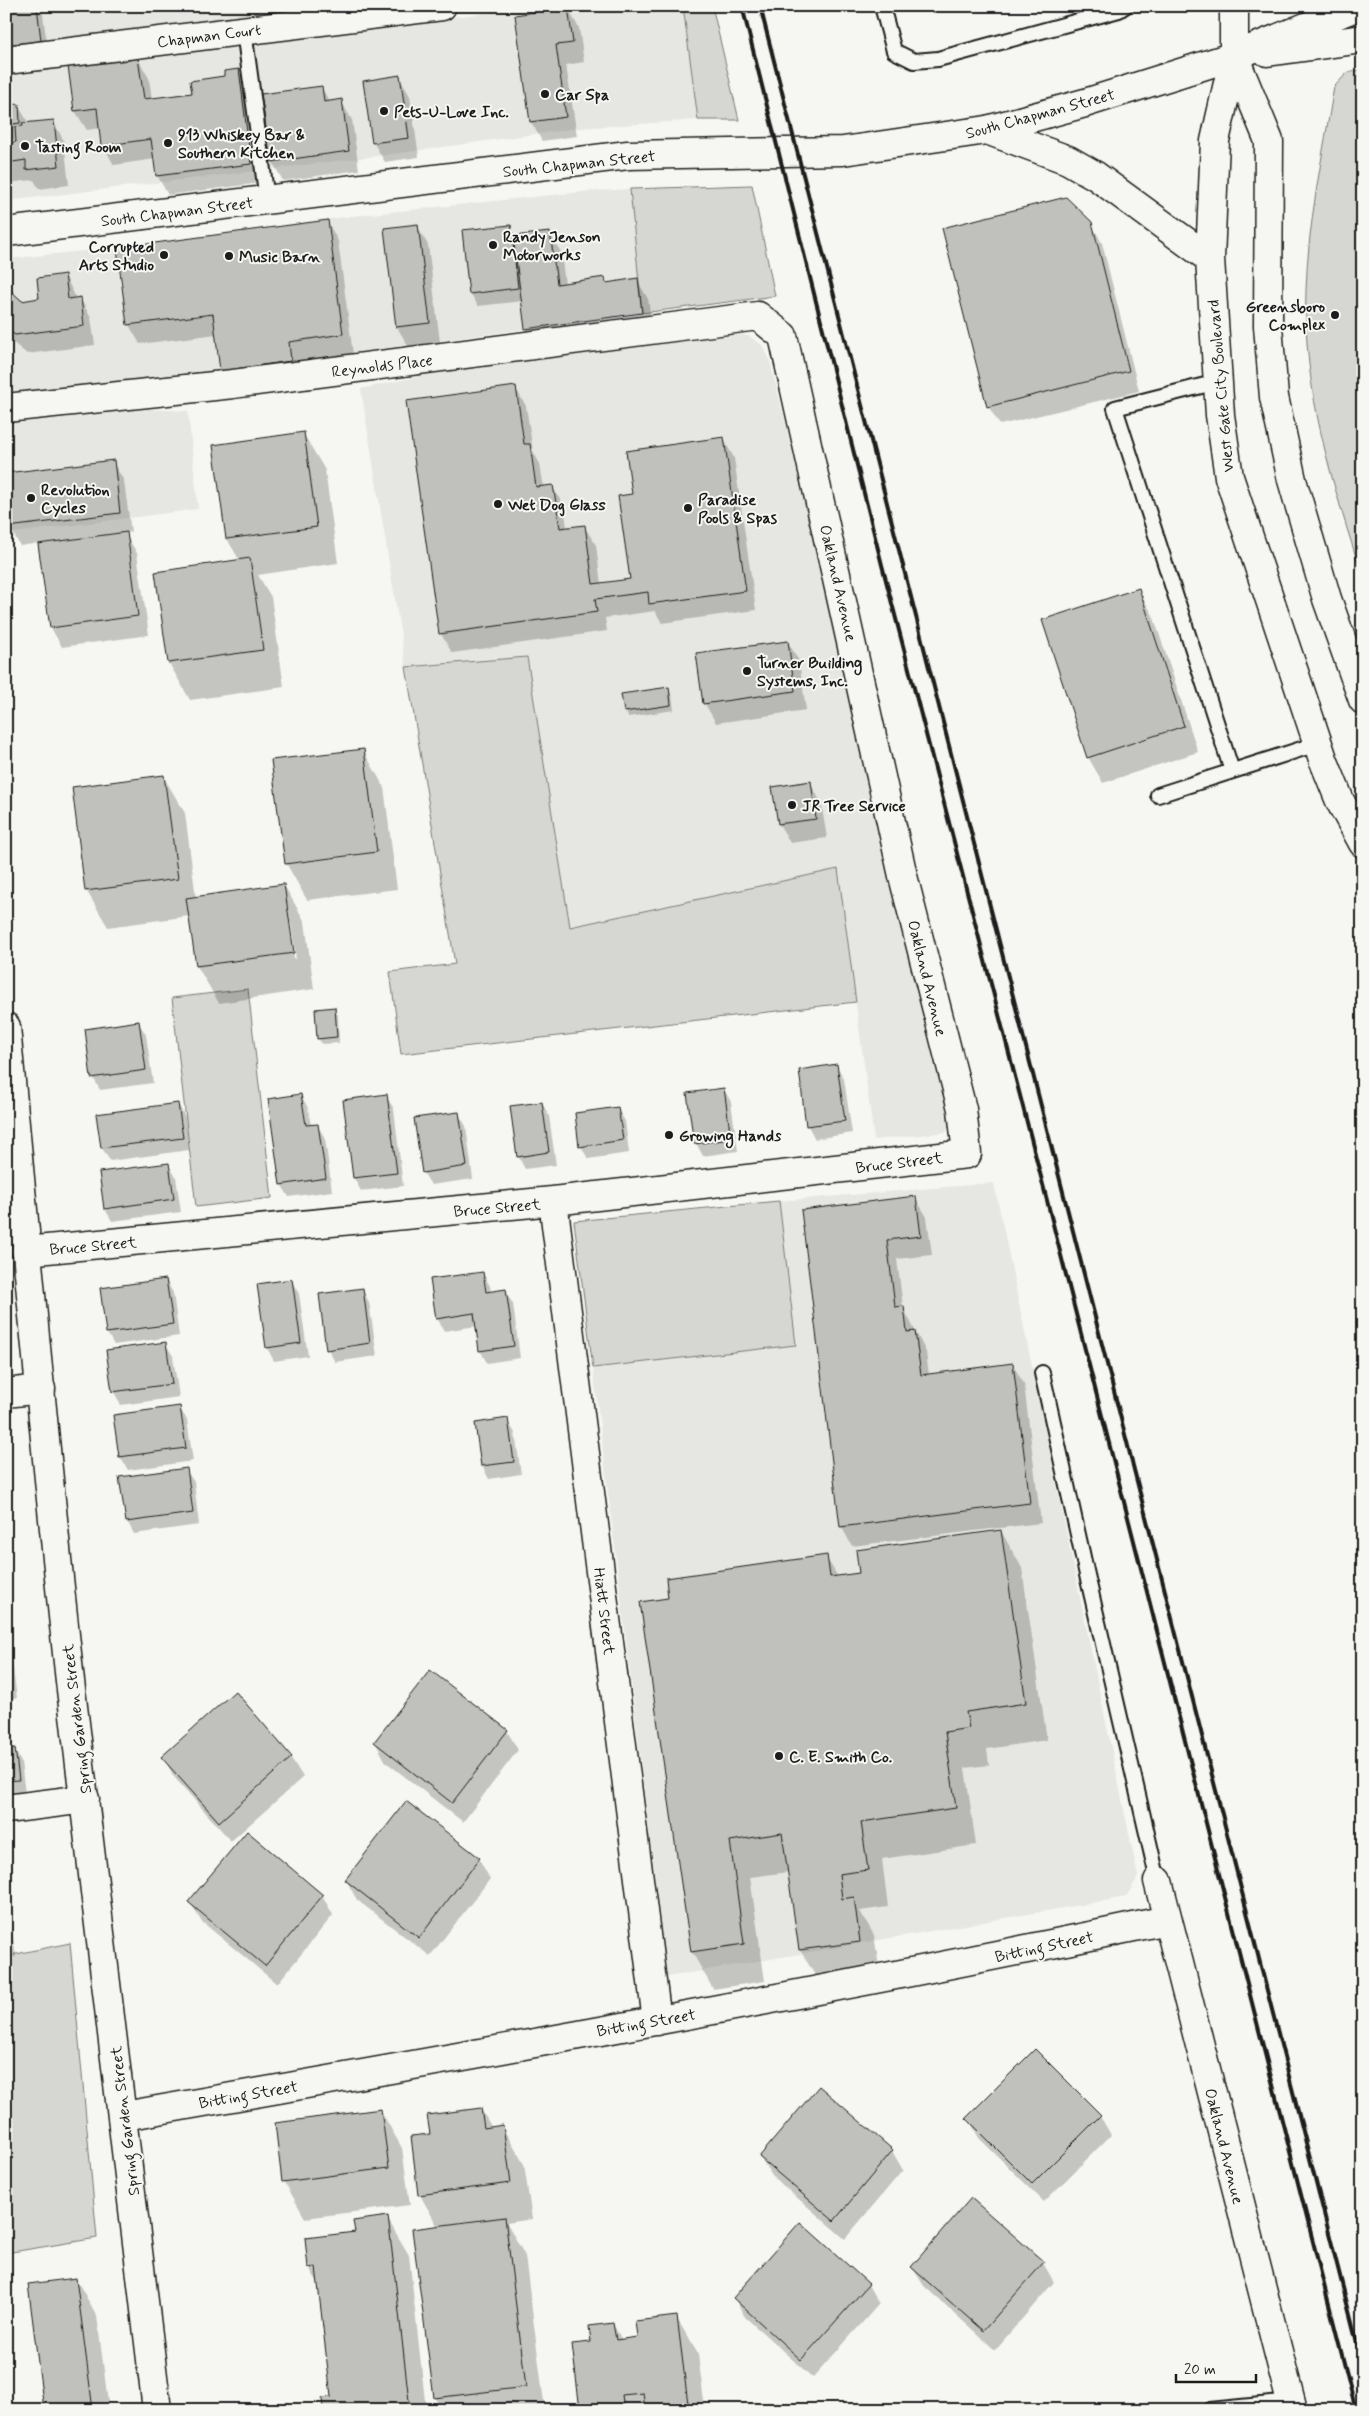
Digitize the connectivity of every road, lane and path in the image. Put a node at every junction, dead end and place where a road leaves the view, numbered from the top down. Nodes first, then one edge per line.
1 (442, 6) edge
2 (882, 6) edge
3 (1125, 6) edge
4 (1234, 6) edge
5 (1358, 6) edge
6 (244, 31) junction
7 (1363, 39) edge
8 (1234, 56) junction
9 (6, 60) edge
10 (987, 130) junction
11 (266, 200) junction
12 (6, 232) edge
13 (1210, 259) junction
14 (758, 316) joint
15 (1217, 382) junction
16 (6, 408) edge
17 (1363, 700) edge
18 (1317, 744) junction
19 (1232, 771) junction
20 (1158, 795) dead end
21 (1363, 843) edge
22 (6, 1027) edge
23 (966, 1154) joint
24 (553, 1202) junction
25 (26, 1251) junction
26 (1042, 1373) dead end
27 (41, 1389) junction
28 (6, 1393) edge
29 (85, 1799) junction
30 (6, 1809) edge
31 (1158, 1881) joint
32 (1167, 1920) junction
33 (657, 2021) junction
34 (124, 2116) junction
35 (1292, 2406) edge
36 (157, 2410) edge
37 (1210, 2410) edge

1 - 6 street, Chapman Court
2 - 3 lane
4 - 8 street, West Gate City Boulevard
5 - 8 street
6 - 9 street, Chapman Court
6 - 11 lane
7 - 8 street
8 - 10 street, South Chapman Street
8 - 13 street, West Gate City Boulevard
8 - 17 street, West Gate City Boulevard
10 - 11 street, South Chapman Street
10 - 13 street
11 - 12 street, South Chapman Street
13 - 15 street, West Gate City Boulevard
14 - 16 street, Reynolds Place
14 - 23 street, Oakland Avenue
15 - 18 street, West Gate City Boulevard
15 - 19 lane
18 - 19 lane
18 - 21 street, West Gate City Boulevard
19 - 20 lane
22 - 25 street, Spring Garden Street
23 - 24 street, Bruce Street
24 - 25 street, Bruce Street
24 - 33 street, Hiatt Street
25 - 27 street, Spring Garden Street
26 - 31 lane
27 - 28 street
27 - 29 street, Spring Garden Street
29 - 30 street
29 - 34 street, Spring Garden Street
31 - 32 street, Oakland Avenue
32 - 33 street, Bitting Street
32 - 35 street, Oakland Avenue
33 - 34 street, Bitting Street
34 - 36 street, Spring Garden Street
35 - 37 lane

